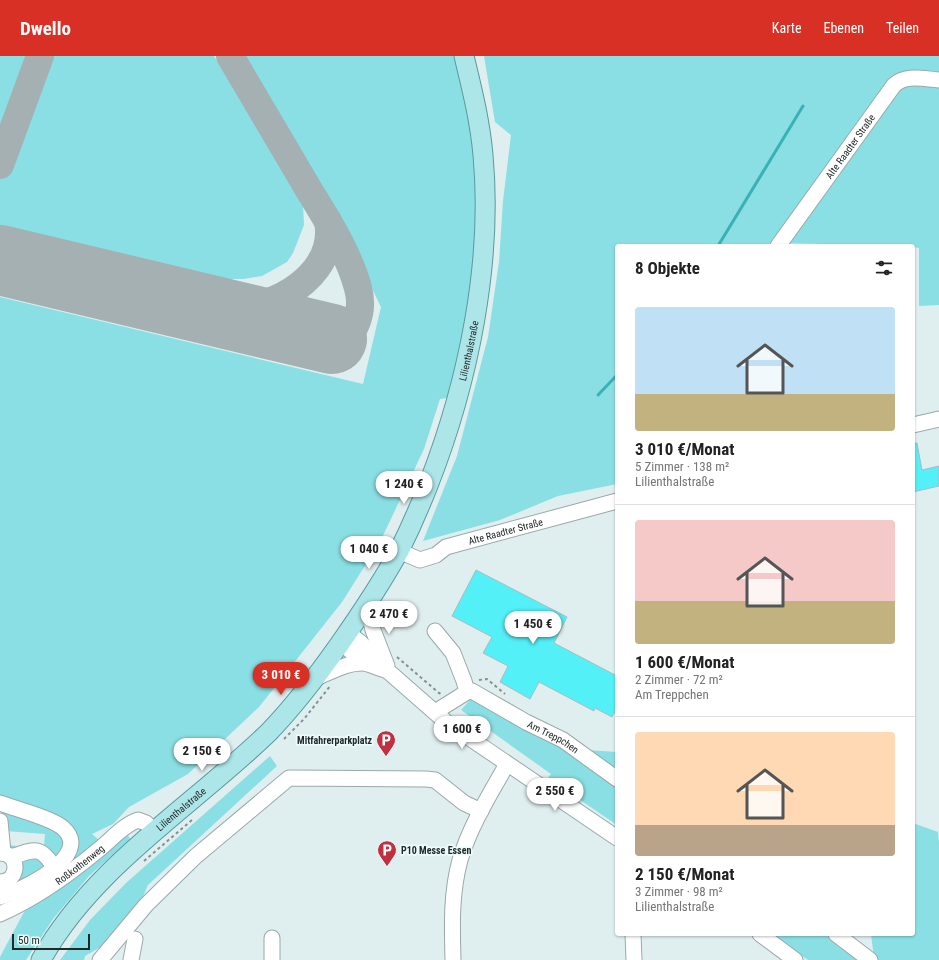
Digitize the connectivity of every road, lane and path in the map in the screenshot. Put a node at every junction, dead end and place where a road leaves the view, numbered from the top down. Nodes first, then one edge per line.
1 (464, 56) edge
2 (939, 80) edge
3 (779, 244) edge
4 (939, 419) edge
5 (915, 425) edge
6 (615, 502) edge
7 (398, 552) junction
8 (366, 605) junction
9 (435, 631) dead end
10 (344, 638) junction
11 (365, 663) junction
12 (389, 672) junction
13 (316, 678) junction
14 (466, 692) junction
15 (435, 712) junction
16 (507, 764) junction
17 (615, 778) edge
18 (0, 804) edge
19 (481, 811) junction
20 (0, 830) edge
21 (155, 831) junction
22 (615, 837) edge
23 (5, 854) edge
24 (55, 869) junction
25 (4, 889) edge
26 (0, 914) edge
27 (633, 936) edge
28 (763, 936) edge
29 (839, 936) edge
30 (272, 938) dead end
31 (135, 939) dead end
32 (40, 960) edge
33 (100, 960) edge
34 (131, 960) edge
35 (272, 960) edge
36 (453, 960) edge
37 (634, 960) edge
38 (795, 960) edge
39 (870, 960) edge

1 - 7 main road, Lilienthalstraße
2 - 3 street, Alte Raadter Straße
4 - 5 street
6 - 7 street, Alte Raadter Straße
7 - 8 main road, Lilienthalstraße
8 - 10 main road, Lilienthalstraße
8 - 12 street
9 - 14 street
10 - 11 street
10 - 12 street
10 - 13 main road, Lilienthalstraße
11 - 12 street
11 - 13 street
12 - 15 street
13 - 21 main road, Lilienthalstraße
14 - 15 street
14 - 17 street, Am Treppchen
15 - 16 street
16 - 19 street
16 - 22 street
18 - 24 street
19 - 33 street
19 - 36 street
20 - 23 street
21 - 26 street, Roßkothenweg
21 - 32 main road, Lilienthalstraße
23 - 24 street
23 - 25 street
24 - 25 street
27 - 37 street
28 - 38 street
29 - 39 street
30 - 35 street
31 - 34 street

